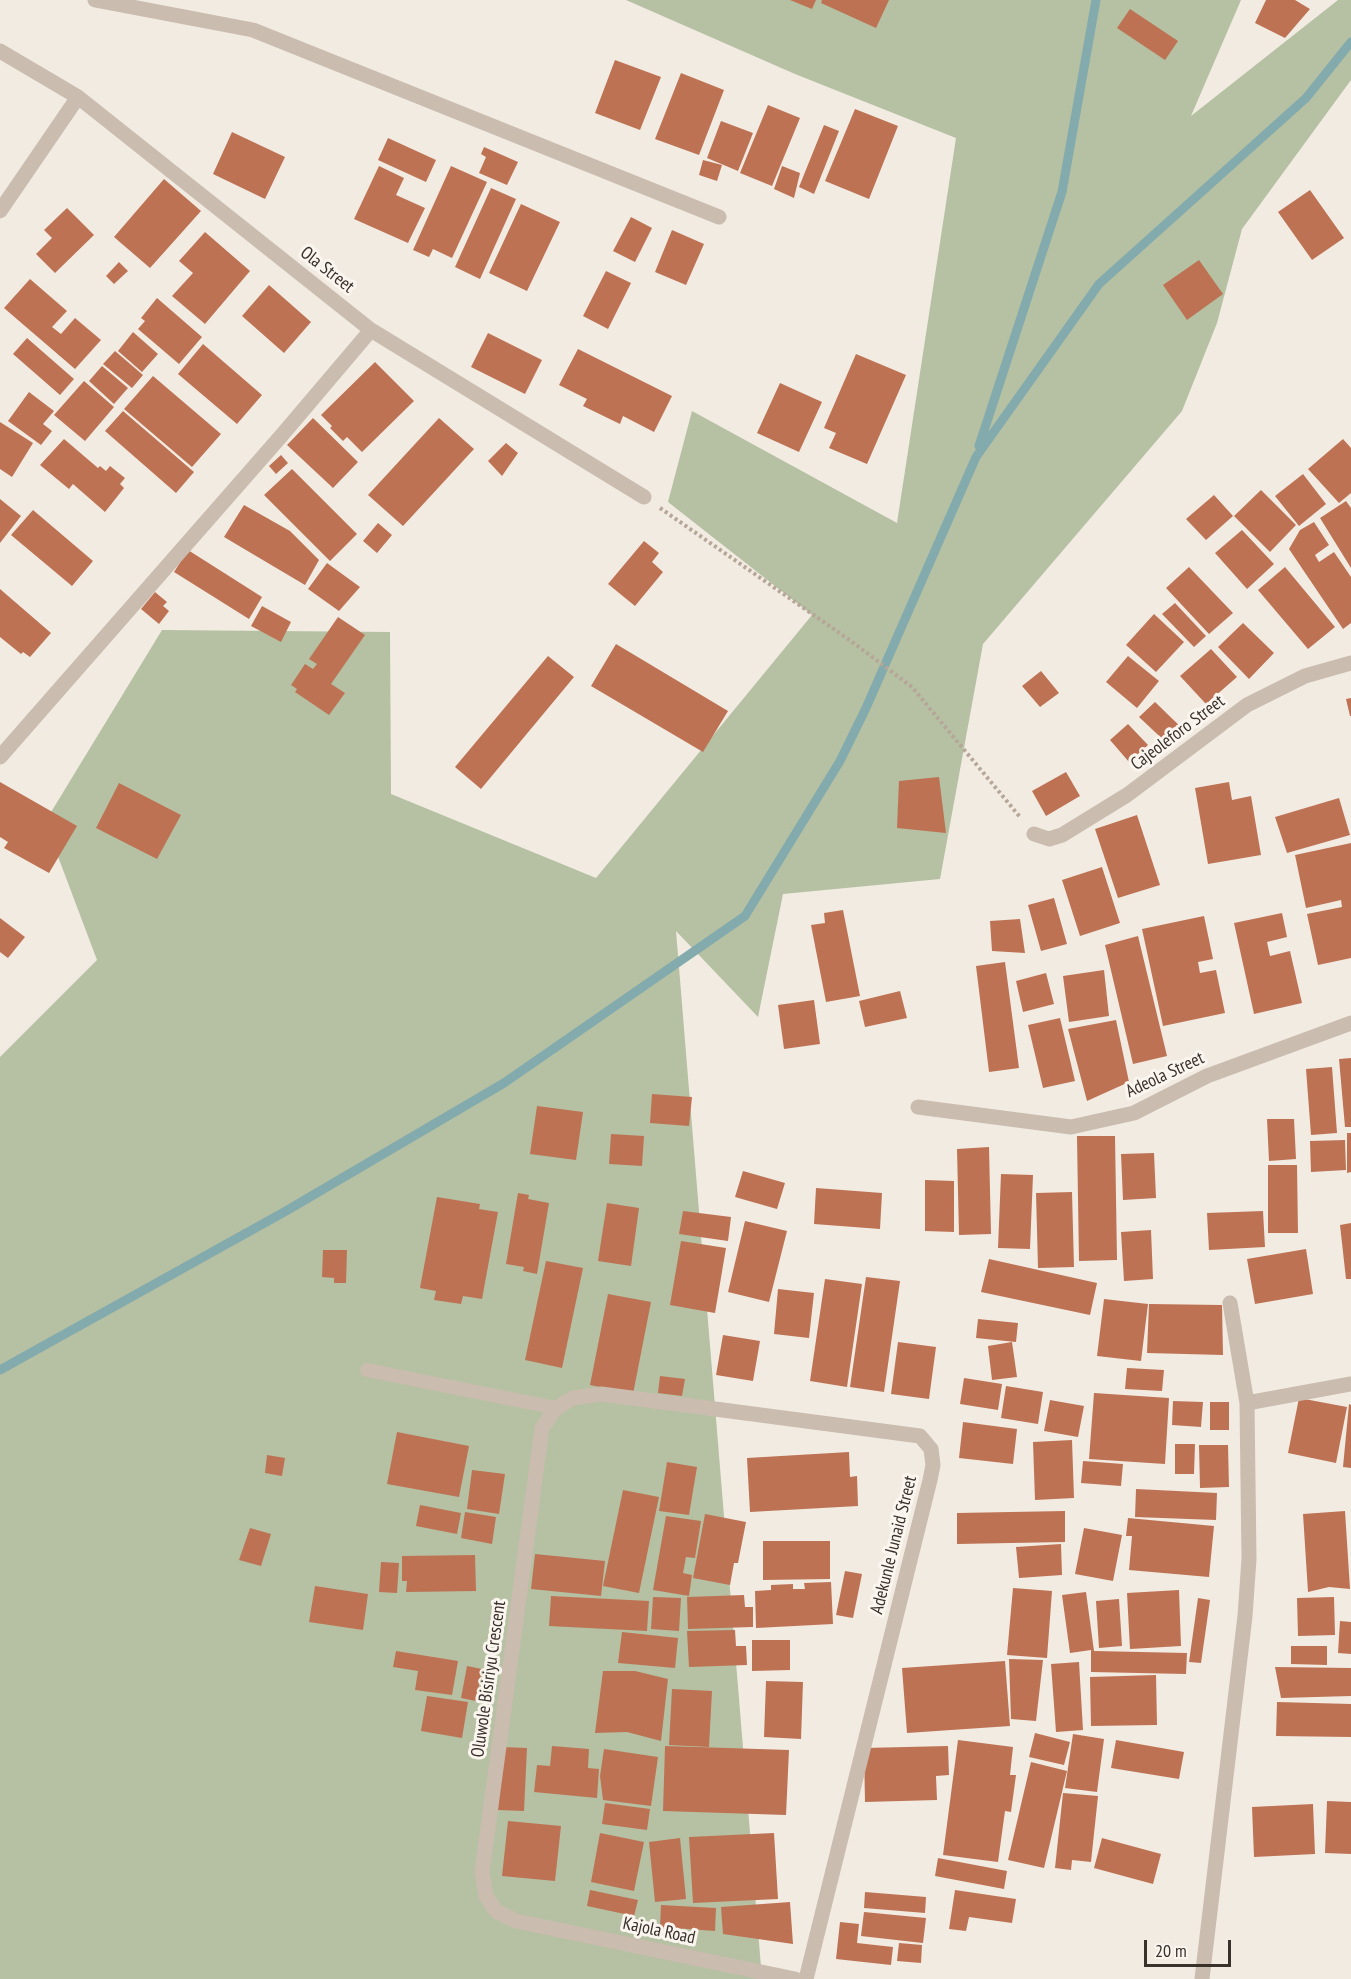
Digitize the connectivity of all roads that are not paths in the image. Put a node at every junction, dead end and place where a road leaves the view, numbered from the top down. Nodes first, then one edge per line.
1 (95, 0) edge
2 (0, 51) edge
3 (78, 97) junction
4 (0, 211) edge
5 (719, 217) dead end
6 (371, 330) junction
7 (644, 497) road end
8 (1351, 663) edge
9 (0, 758) edge
10 (1034, 834) road end
11 (1351, 1023) edge
12 (918, 1107) dead end
13 (1230, 1303) dead end
14 (367, 1371) dead end
15 (1351, 1384) edge
16 (1247, 1403) junction
17 (556, 1408) junction
18 (516, 1921) joint
19 (795, 1979) edge
20 (806, 1979) edge
21 (1202, 1979) edge

1 - 5 street
2 - 3 street, Ola Street
3 - 4 street
3 - 6 street, Ola Street
6 - 7 street, Ola Street
6 - 9 street
8 - 10 street, Cajeoleforo Street
11 - 12 street, Adeola Street
13 - 16 street
14 - 17 lane
15 - 16 street
16 - 21 street
17 - 18 street, Oluwole Bisiriyu Crescent
17 - 20 street, Adekunle Junaid Street
18 - 19 street, Kajola Road

